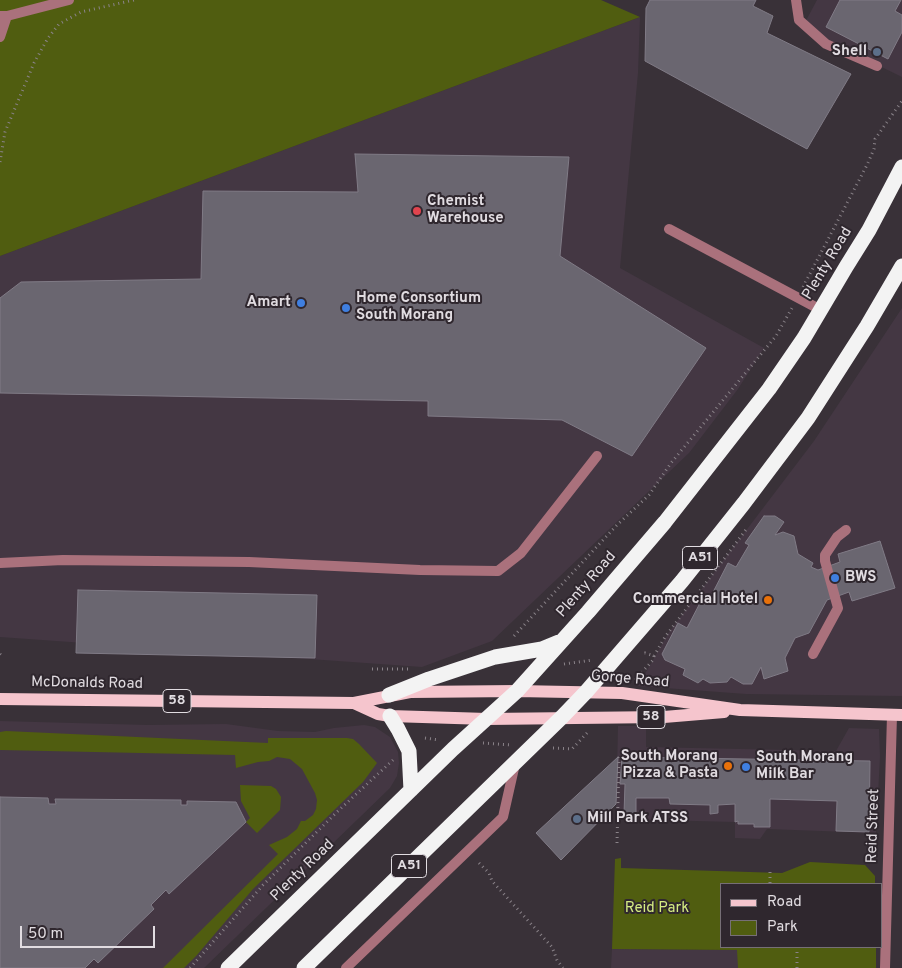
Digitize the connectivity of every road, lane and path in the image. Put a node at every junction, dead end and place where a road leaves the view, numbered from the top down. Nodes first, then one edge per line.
1 (69, 0) edge
2 (134, 0) edge
3 (796, 0) edge
4 (4, 16) edge
5 (0, 37) edge
6 (877, 66) dead end
7 (902, 101) edge
8 (0, 162) edge
9 (902, 167) edge
10 (669, 229) dead end
11 (902, 266) edge
12 (798, 298) junction
13 (821, 310) junction
14 (597, 456) dead end
15 (846, 530) dead end
16 (0, 563) edge
17 (508, 638) dead end
18 (561, 641) junction
19 (813, 654) dead end
20 (517, 691) junction
21 (586, 692) junction
22 (389, 695) junction
23 (0, 699) edge
24 (354, 703) junction
25 (740, 710) junction
26 (897, 715) edge
27 (390, 716) junction
28 (562, 717) junction
29 (488, 719) junction
30 (620, 757) dead end
31 (514, 764) junction
32 (385, 766) dead end
33 (411, 790) junction
34 (617, 843) dead end
35 (479, 863) dead end
36 (770, 872) dead end
37 (770, 883) edge
38 (797, 948) edge
39 (190, 968) edge
40 (228, 968) edge
41 (304, 968) edge
42 (346, 968) edge
43 (563, 968) edge
44 (797, 968) edge
45 (885, 968) edge

1 - 4 street
2 - 8 path
3 - 6 street
4 - 5 street
7 - 12 path
9 - 13 highway, Plenty Road
10 - 12 street
11 - 21 highway, A51
12 - 13 street
12 - 17 path
13 - 18 highway, Plenty Road
14 - 16 street
15 - 19 street
18 - 20 highway, Plenty Road
18 - 22 highway
20 - 21 main road, Gorge Road / 58
20 - 22 main road, McDonalds Road / 58
20 - 29 highway, Plenty Road
21 - 25 main road, Gorge Road / 58
21 - 28 highway, A51
22 - 24 main road, McDonalds Road / 58
23 - 24 main road, McDonalds Road / 58
24 - 27 main road, McDonalds Road / 58
25 - 26 main road, Gorge Road / 58
25 - 28 main road, Gorge Road / 58
26 - 45 street, Reid Street
27 - 29 main road, McDonalds Road / 58
27 - 33 highway
28 - 29 main road, McDonalds Road / 58
28 - 31 highway, A51
29 - 33 highway, Plenty Road
30 - 34 path
31 - 41 highway, A51
31 - 42 street
32 - 39 path
33 - 40 highway, Plenty Road
35 - 43 path
36 - 37 path
38 - 44 path

